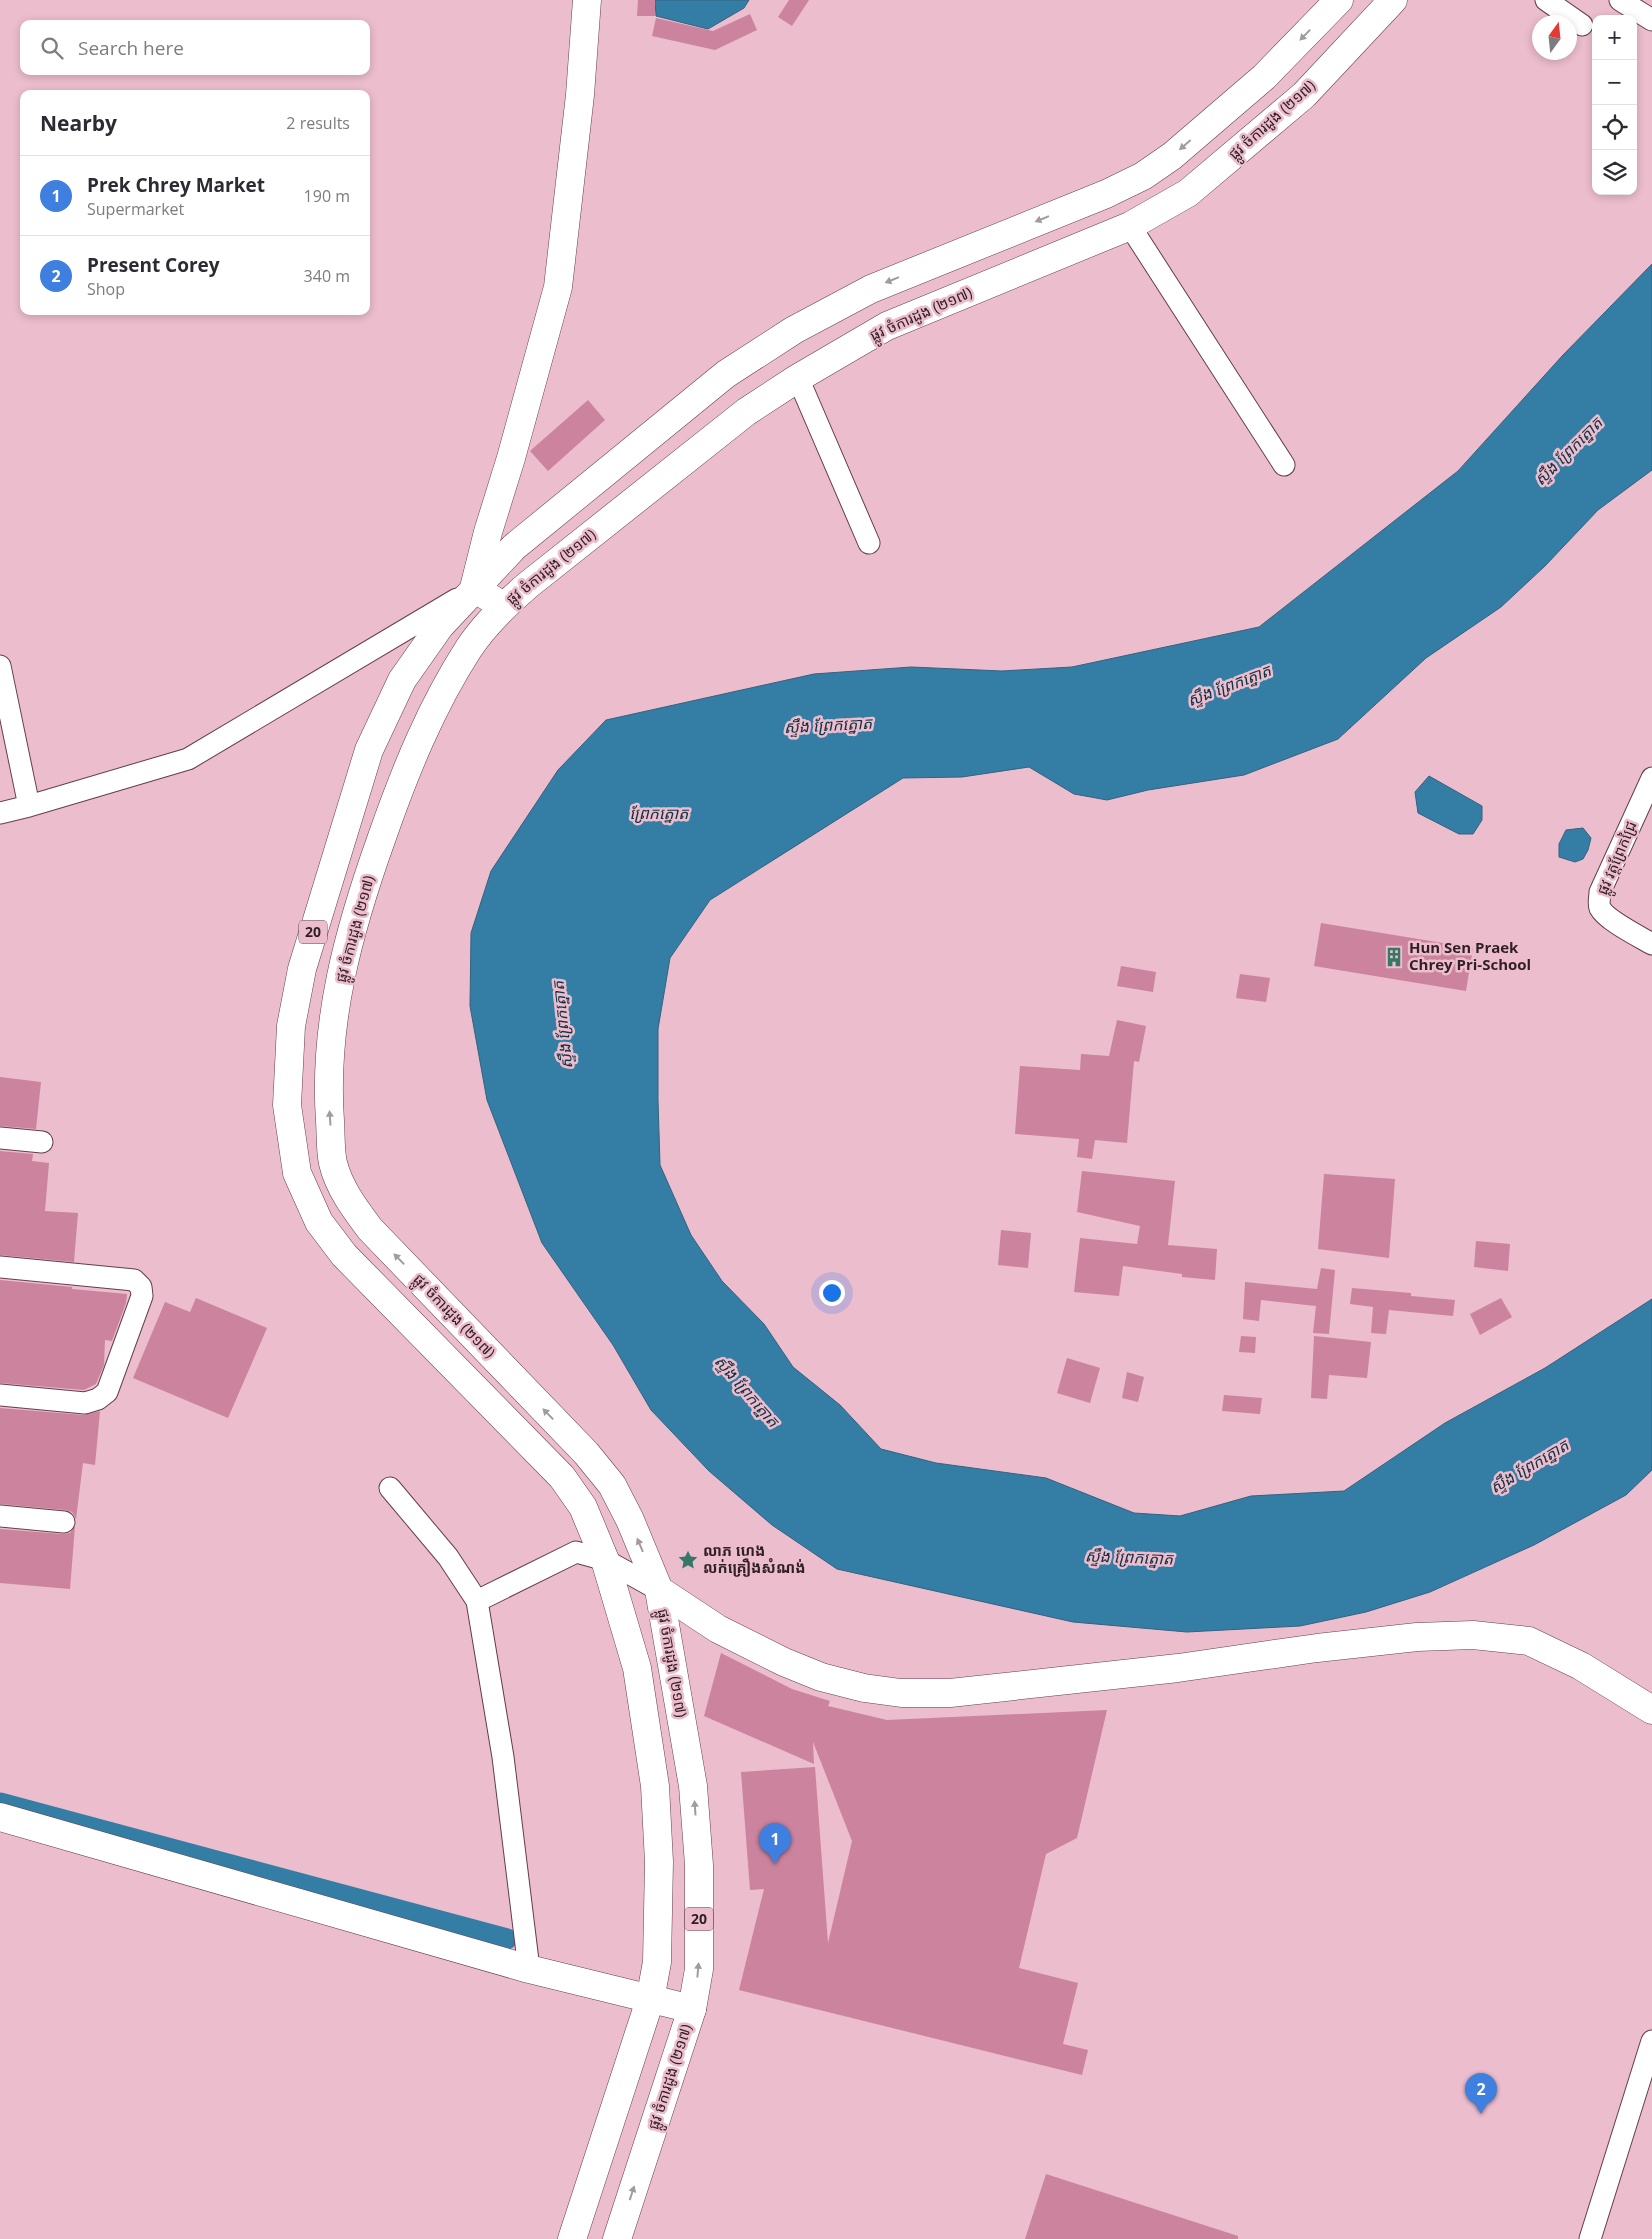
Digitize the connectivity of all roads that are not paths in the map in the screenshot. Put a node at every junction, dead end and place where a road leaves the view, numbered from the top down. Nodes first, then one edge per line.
1 (587, 0) edge
2 (1339, 0) edge
3 (1392, 0) edge
4 (1546, 0) edge
5 (1620, 0) edge
6 (1652, 20) edge
7 (1582, 25) dead end
8 (1130, 226) junction
9 (798, 378) junction
10 (1284, 464) dead end
11 (869, 543) dead end
12 (474, 588) junction
13 (503, 606) junction
14 (0, 666) edge
15 (3, 693) edge
16 (1652, 778) edge
17 (29, 806) junction
18 (0, 813) edge
19 (326, 887) junction
20 (360, 898) junction
21 (1652, 944) edge
22 (0, 1138) edge
23 (42, 1142) dead end
24 (0, 1267) edge
25 (0, 1395) edge
26 (390, 1488) dead end
27 (0, 1516) edge
28 (64, 1522) dead end
29 (605, 1560) junction
30 (659, 1590) junction
31 (478, 1601) junction
32 (1652, 1710) edge
33 (0, 1817) edge
34 (529, 1969) junction
35 (650, 2000) junction
36 (692, 2010) junction
37 (1652, 2041) edge
38 (572, 2239) edge
39 (617, 2239) edge
40 (1590, 2239) edge

1 - 12 main road
2 -> 12 main road, 20
3 - 8 main road, ផ្លូវ ចំការដូង (២១៧) / 20
4 - 7 street
5 - 6 street
8 - 9 main road, ផ្លូវ ចំការដូង (២១៧) / 20
8 - 10 street
9 - 11 street
9 - 13 main road, ផ្លូវ ចំការដូង (២១៧) / 20
12 - 13 main road
12 - 17 street
12 - 19 main road, 20
13 - 20 main road, ផ្លូវ ចំការដូង (២១៧) / 20
14 - 15 street
15 - 17 street
16 - 21 street, ផ្លូវ វត្តព្រែកជ្រៃ
17 - 18 street
19 - 20 main road
19 - 29 main road, 20
30 -> 20 main road, ផ្លូវ ចំការដូង (២១៧) / 20
22 - 23 street
24 - 25 street
26 - 31 street
27 - 28 street
29 - 30 street
29 - 31 street
29 - 35 main road, 20
30 - 32 main road
36 -> 30 main road, ផ្លូវ ចំការដូង (២១៧) / 20
31 - 34 street
33 - 34 main road
34 - 35 main road
35 - 36 main road
35 - 38 main road, 20
39 -> 36 main road, ផ្លូវ ចំការដូង (២១៧) / 20
37 - 40 street

